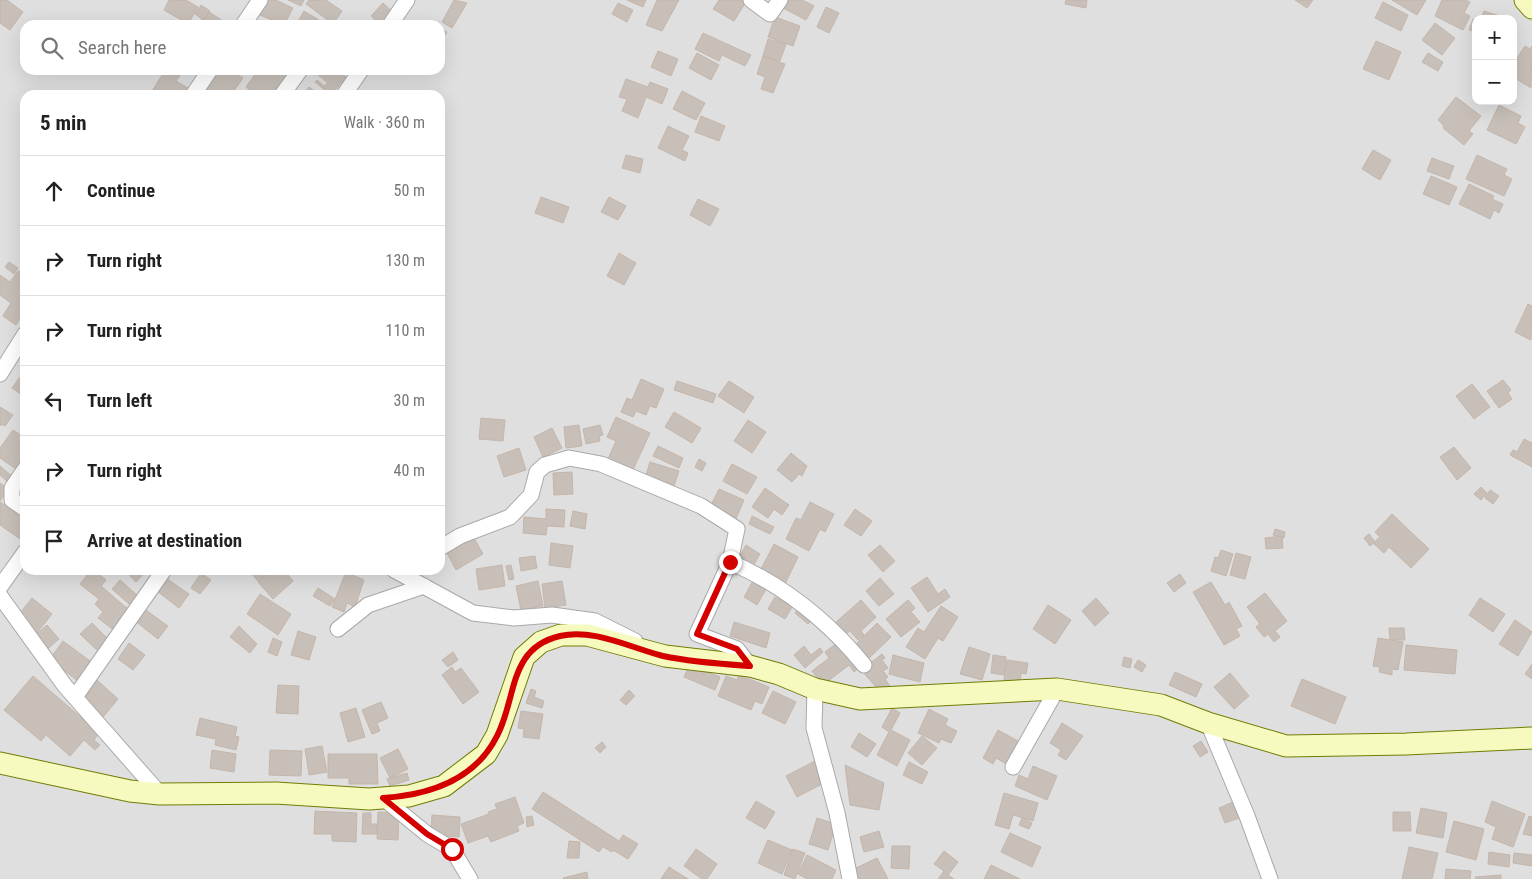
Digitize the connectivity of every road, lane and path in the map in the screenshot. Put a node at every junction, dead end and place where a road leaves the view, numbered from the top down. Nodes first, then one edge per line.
1 (260, 0) edge
2 (407, 0) edge
3 (751, 0) edge
4 (780, 0) edge
5 (1525, 0) edge
6 (1532, 8) edge
7 (246, 20) edge
8 (393, 20) edge
9 (207, 75) edge
10 (296, 75) edge
11 (358, 75) edge
12 (196, 90) edge
13 (286, 90) edge
14 (347, 90) edge
15 (20, 342) edge
16 (0, 374) edge
17 (20, 476) edge
18 (20, 506) edge
19 (445, 545) edge
20 (20, 559) edge
21 (730, 562) junction
22 (160, 575) edge
23 (406, 575) edge
24 (424, 586) junction
25 (0, 587) edge
26 (3, 605) edge
27 (338, 629) dead end
28 (665, 656) junction
29 (864, 664) dead end
30 (750, 666) junction
31 (815, 689) junction
32 (1057, 689) junction
33 (75, 697) junction
34 (1208, 724) junction
35 (1532, 738) edge
36 (0, 763) edge
37 (1013, 768) dead end
38 (160, 794) junction
39 (383, 798) junction
40 (470, 879) edge
41 (850, 879) edge
42 (1270, 879) edge

1 - 7 street
2 - 8 street
3 - 4 street
5 - 6 main road
9 - 12 street
10 - 13 street
11 - 14 street
15 - 16 street
17 - 18 street
19 - 21 street
20 - 25 street
21 - 29 street
21 - 30 street
22 - 33 street
23 - 24 street
24 - 27 street
24 - 28 street
26 - 33 street
28 - 30 main road
28 - 39 main road
30 - 31 main road
31 - 32 main road
31 - 41 street
32 - 34 main road
32 - 37 street
33 - 38 street
34 - 35 main road
34 - 42 street
36 - 38 main road
38 - 39 main road
39 - 40 street

